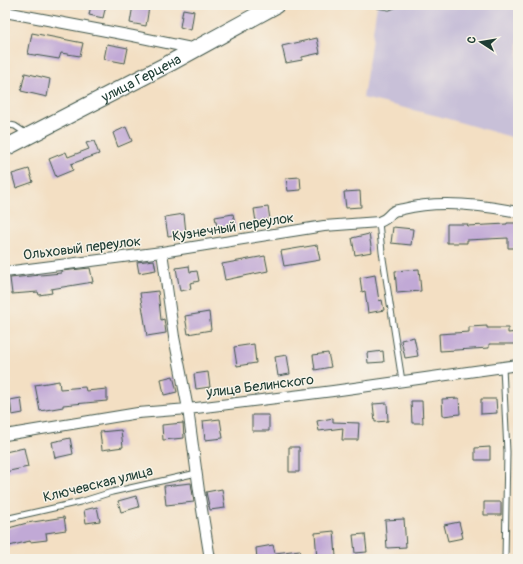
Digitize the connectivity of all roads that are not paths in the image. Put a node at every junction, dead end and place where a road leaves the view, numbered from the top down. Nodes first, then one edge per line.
1 (276, 5) edge
2 (378, 5) edge
3 (394, 5) edge
4 (5, 12) edge
5 (196, 49) junction
6 (5, 124) edge
7 (30, 135) junction
8 (5, 148) edge
9 (518, 212) edge
10 (379, 222) junction
11 (162, 252) junction
12 (5, 272) edge
13 (518, 364) edge
14 (503, 367) junction
15 (402, 381) junction
16 (188, 409) junction
17 (5, 435) edge
18 (197, 473) junction
19 (5, 519) edge
20 (210, 559) edge
21 (505, 559) edge

1 - 5 main road, улица Герцена
2 - 3 lane
4 - 5 street
5 - 7 main road, улица Герцена
6 - 7 lane
7 - 8 main road, улица Герцена
9 - 10 street
10 - 11 street, Кузнечный переулок
10 - 15 lane
11 - 12 street, Ольховый переулок
11 - 16 street, Кузнечный переулок
13 - 14 street, улица Белинского
14 - 15 street, улица Белинского
14 - 21 lane
15 - 16 street, улица Белинского
16 - 17 street, улица Белинского
16 - 18 street, Кузнечный переулок
18 - 19 lane, Ключевская улица
18 - 20 street, Кузнечный переулок

